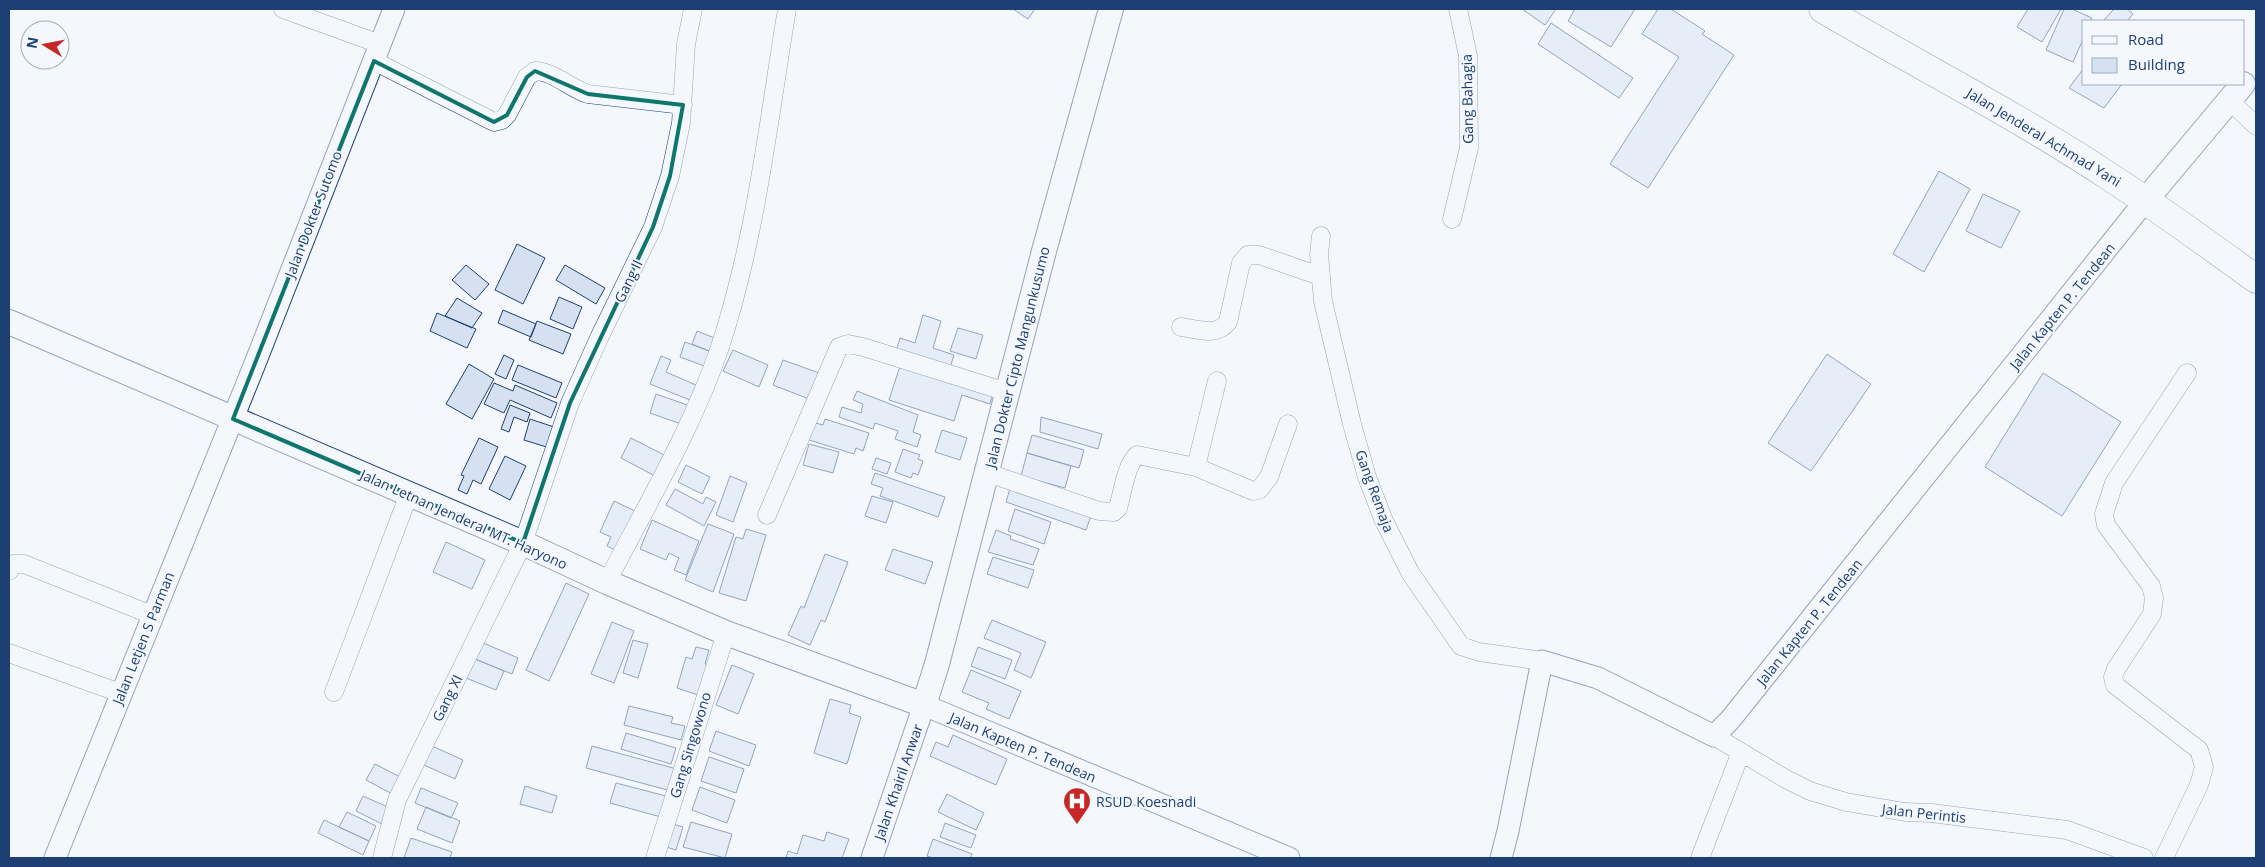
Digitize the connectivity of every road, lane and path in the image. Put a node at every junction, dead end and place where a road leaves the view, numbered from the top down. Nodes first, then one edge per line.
1 (283, 9) edge
2 (394, 9) edge
3 (693, 9) edge
4 (787, 9) edge
5 (1111, 9) edge
6 (1458, 9) edge
7 (1823, 9) edge
8 (377, 52) junction
9 (2256, 68) edge
10 (2245, 81) edge
11 (2238, 89) edge
12 (682, 105) junction
13 (2256, 126) edge
14 (2145, 201) junction
15 (1452, 219) dead end
16 (1321, 236) dead end
17 (1320, 276) junction
18 (2256, 279) edge
19 (9, 322) edge
20 (1181, 327) dead end
21 (2186, 373) dead end
22 (1217, 381) dead end
23 (1007, 392) junction
24 (233, 419) junction
25 (1288, 424) dead end
26 (1196, 468) junction
27 (988, 473) junction
28 (409, 494) junction
29 (766, 515) dead end
30 (523, 543) junction
31 (9, 571) edge
32 (607, 582) junction
33 (152, 615) junction
34 (726, 633) junction
35 (9, 653) edge
36 (1542, 661) junction
37 (334, 692) dead end
38 (120, 693) junction
39 (924, 705) junction
40 (1714, 736) junction
41 (1741, 752) junction
42 (55, 858) edge
43 (382, 858) edge
44 (655, 858) edge
45 (872, 858) edge
46 (1289, 858) edge
47 (1501, 858) edge
48 (1700, 858) edge
49 (2144, 858) edge
50 (2164, 858) edge

1 - 8 street
2 - 8 street, Jalan Dokter Sutomo
3 - 12 street, Gang II
4 - 32 street
5 - 23 main road, Jalan Dokter Cipto Mangunkusumo
6 - 15 street, Gang Bahagia
7 - 14 main road, Jalan Jenderal Achmad Yani
8 - 12 street
8 - 24 street, Jalan Dokter Sutomo
9 - 10 main road
11 - 13 street
11 - 14 main road
12 - 30 street, Gang II
14 - 18 main road, Jalan Jenderal Achmad Yani
14 - 40 street, Jalan Kapten P. Tendean
16 - 17 street, Gang Remaja
17 - 20 street
17 - 36 street, Gang Remaja
19 - 24 main road, Jalan Letnan Jenderal MT. Haryono
21 - 50 street
22 - 26 street
23 - 27 main road, Jalan Dokter Cipto Mangunkusumo
23 - 29 street
24 - 28 main road, Jalan Letnan Jenderal MT. Haryono
24 - 33 street, Jalan Letjen S Parman
25 - 26 street
26 - 27 street
27 - 39 main road, Jalan Dokter Cipto Mangunkusumo
28 - 30 main road, Jalan Letnan Jenderal MT. Haryono
28 - 37 street
30 - 32 main road, Jalan Letnan Jenderal MT. Haryono
30 - 43 street, Gang XI
31 - 33 street
32 - 34 main road, Jalan Letnan Jenderal MT. Haryono
33 - 38 street, Jalan Letjen S Parman
34 - 39 main road, Jalan Letnan Jenderal MT. Haryono
34 - 44 street, Gang Singowono
35 - 38 street
36 - 40 street
36 - 47 street
38 - 42 street, Jalan Letjen S Parman
39 - 45 street, Jalan Khairil Anwar
39 - 46 street, Jalan Kapten P. Tendean
40 - 41 street, Jalan Perintis
41 - 48 street
41 - 49 street, Jalan Perintis

